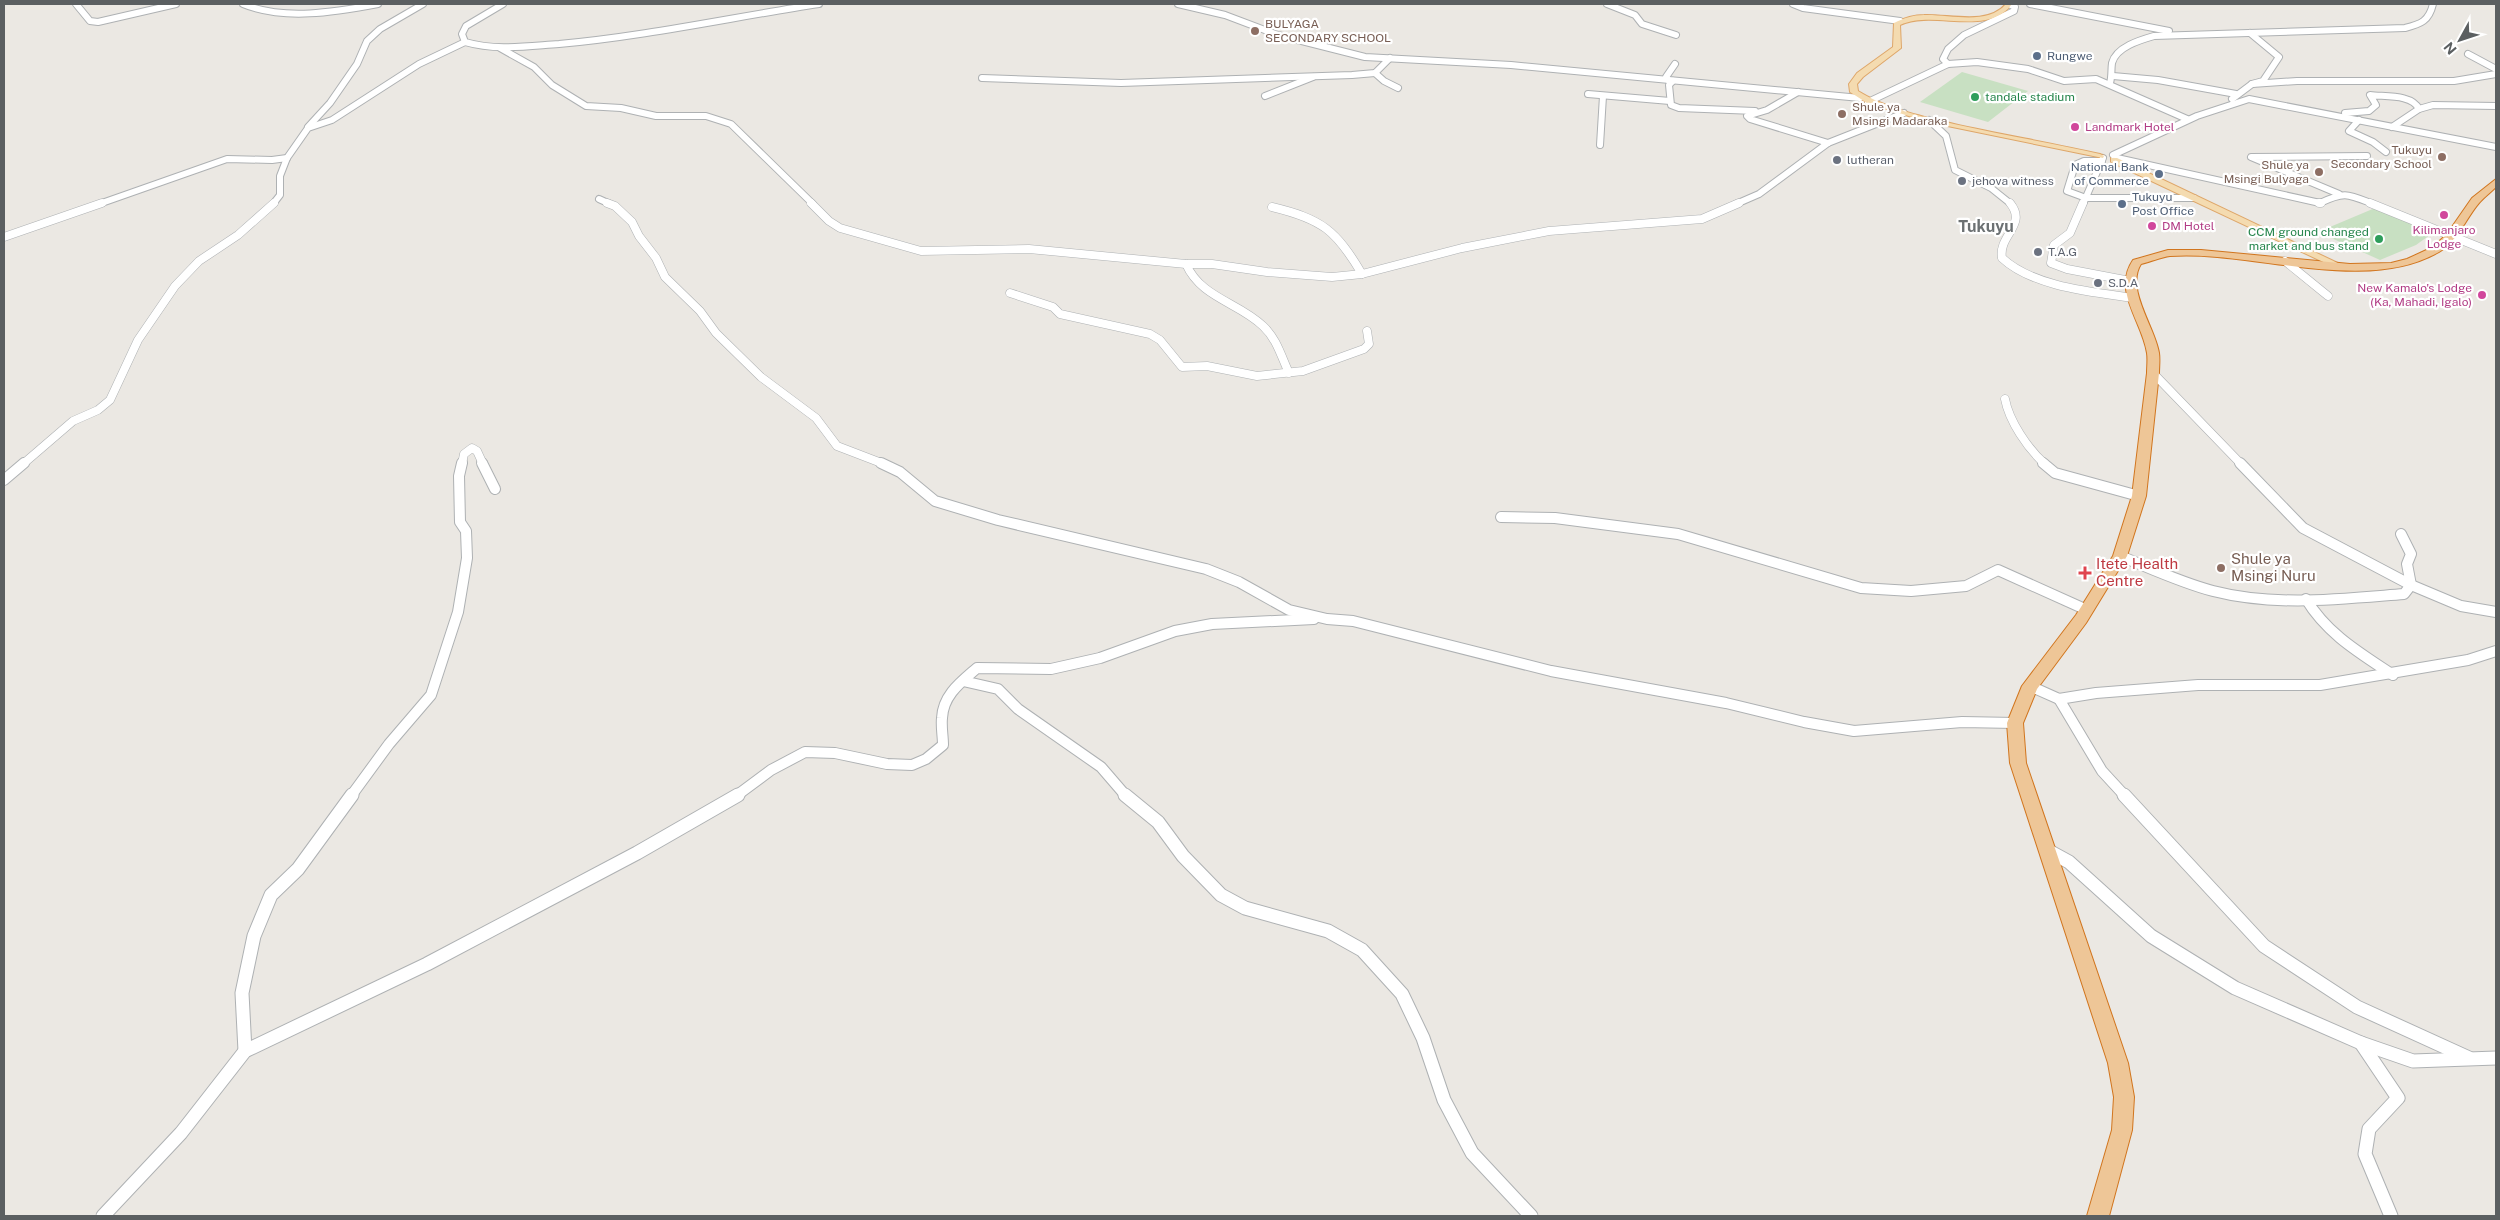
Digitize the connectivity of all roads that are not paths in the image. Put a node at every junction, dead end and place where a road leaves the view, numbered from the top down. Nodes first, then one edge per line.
1 (76, 4) edge
2 (176, 4) edge
3 (243, 4) edge
4 (378, 4) edge
5 (424, 4) edge
6 (503, 4) edge
7 (819, 4) edge
8 (1178, 4) edge
9 (1607, 4) edge
10 (1793, 4) edge
11 (2009, 4) edge
12 (2030, 4) edge
13 (2433, 4) edge
14 (1900, 20) junction
15 (2250, 33) junction
16 (1676, 35) dead end
17 (2190, 35) junction
18 (465, 42) junction
19 (500, 48) junction
20 (2468, 54) dead end
21 (1390, 58) junction
22 (2487, 63) junction
23 (2496, 63) edge
24 (1675, 64) dead end
25 (1948, 64) junction
26 (2496, 69) edge
27 (1375, 72) junction
28 (2496, 74) edge
29 (2112, 76) junction
30 (1314, 77) junction
31 (982, 78) dead end
32 (1670, 81) junction
33 (2110, 83) junction
34 (2252, 84) junction
35 (1398, 88) dead end
36 (1799, 92) junction
37 (1588, 94) dead end
38 (2236, 94) junction
39 (1265, 96) dead end
40 (1604, 96) junction
41 (1860, 98) junction
42 (1670, 101) junction
43 (1868, 102) junction
44 (2228, 104) junction
45 (2496, 106) edge
46 (2419, 109) junction
47 (1761, 112) junction
48 (1904, 113) junction
49 (2332, 114) junction
50 (2187, 119) junction
51 (1929, 120) junction
52 (2359, 120) junction
53 (2392, 127) junction
54 (308, 128) junction
55 (1828, 143) junction
56 (1600, 145) dead end
57 (2496, 147) edge
58 (2386, 152) dead end
59 (2367, 156) dead end
60 (287, 158) junction
61 (2102, 158) junction
62 (2114, 158) junction
63 (2496, 182) edge
64 (2339, 194) junction
65 (2086, 198) junction
66 (2194, 198) junction
67 (599, 199) dead end
68 (1272, 207) dead end
69 (4, 236) edge
70 (2451, 236) junction
71 (2496, 254) edge
72 (2285, 262) junction
73 (1186, 264) junction
74 (2339, 266) junction
75 (1362, 274) junction
76 (2130, 281) junction
77 (1010, 293) dead end
78 (2328, 296) dead end
79 (2134, 298) junction
80 (1367, 331) dead end
81 (1288, 373) junction
82 (2153, 373) junction
83 (2005, 399) dead end
84 (4, 480) edge
85 (495, 489) dead end
86 (2139, 496) junction
87 (1501, 517) dead end
88 (2401, 534) dead end
89 (2120, 556) junction
90 (2412, 585) junction
91 (2306, 599) junction
92 (2086, 610) junction
93 (2496, 612) edge
94 (1327, 619) junction
95 (2496, 651) edge
96 (2393, 675) junction
97 (963, 681) junction
98 (2030, 686) junction
99 (2059, 699) junction
100 (2015, 723) junction
101 (2047, 850) junction
102 (2361, 1043) junction
103 (245, 1051) junction
104 (2468, 1058) junction
105 (2496, 1058) edge
106 (103, 1216) edge
107 (1530, 1216) edge
108 (2098, 1216) edge
109 (2391, 1216) edge

1 - 2 street
3 - 4 street
5 - 54 street
6 - 18 street
7 - 19 street
8 - 21 street
9 - 16 street
10 - 14 street
11 - 14 main road
11 - 25 street
12 - 17 street
13 - 15 street
14 - 41 main road
15 - 17 street
15 - 34 street
17 - 29 street
18 - 19 street
18 - 54 street
19 - 73 street
20 - 22 street
21 - 27 street
21 - 32 street
22 - 23 street
22 - 26 street
24 - 32 street
25 - 33 street
25 - 43 street
27 - 30 street
27 - 35 street
28 - 34 street
29 - 33 street
29 - 38 street
30 - 31 street
30 - 39 street
32 - 36 street
32 - 42 street
33 - 50 street
34 - 38 street
36 - 41 street
36 - 47 street
37 - 40 street
38 - 44 street
40 - 42 street
40 - 56 street
41 - 43 main road
42 - 47 street
43 - 48 main road
44 - 49 street
44 - 50 street
45 - 46 street
46 - 49 street
46 - 53 street
47 - 55 street
48 - 51 main road
48 - 55 street
49 - 52 street
50 - 62 street
51 - 61 main road
51 - 79 street
52 - 53 street
52 - 58 street
53 - 57 street
54 - 60 street
55 - 75 street
59 - 64 street
60 - 69 street
60 - 84 street
61 - 62 main road
61 - 65 street
61 - 65 street
62 - 64 street
62 - 66 main road
63 - 70 highway
64 - 70 street
65 - 66 street
65 - 76 street
66 - 74 main road
67 - 94 street
68 - 75 street
70 - 71 street
70 - 74 highway
72 - 74 highway
72 - 76 highway
72 - 78 street
73 - 75 street
73 - 81 street
76 - 79 highway
77 - 81 street
79 - 82 highway
80 - 81 street
82 - 86 highway
82 - 90 street
83 - 86 street
85 - 103 street
86 - 89 highway
87 - 92 street
88 - 90 street
89 - 91 street
89 - 92 highway
90 - 91 street
90 - 93 street
91 - 96 street
92 - 98 highway
94 - 97 street
94 - 100 street
95 - 96 street
96 - 99 street
97 - 103 street
97 - 107 street
98 - 99 street
98 - 100 highway
99 - 104 street
100 - 101 highway
101 - 102 street
101 - 108 highway
102 - 104 street
102 - 109 street
103 - 106 street
104 - 105 street

